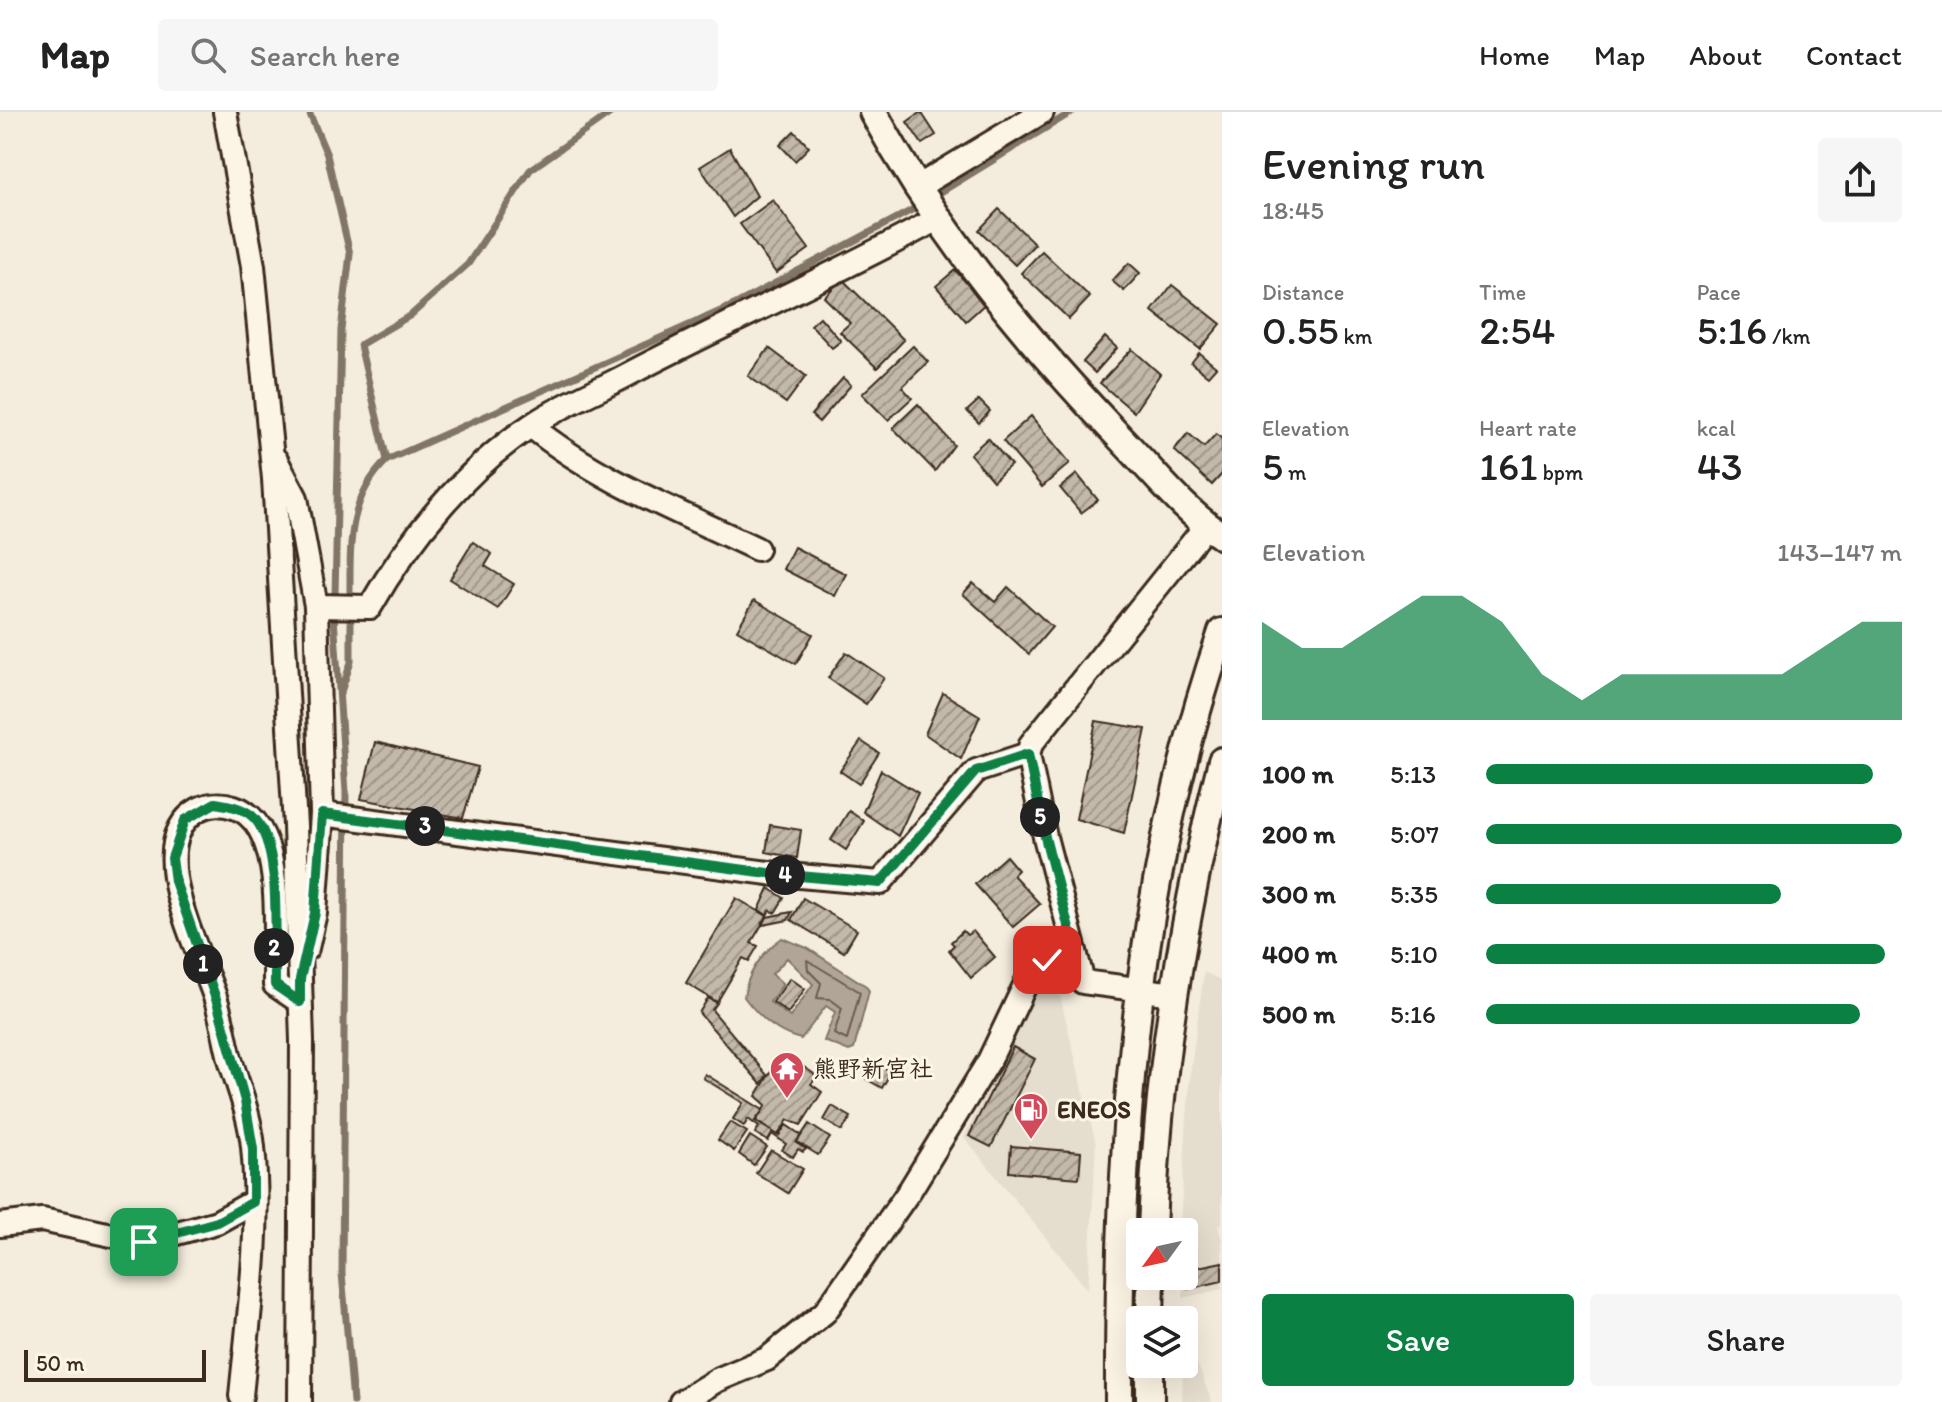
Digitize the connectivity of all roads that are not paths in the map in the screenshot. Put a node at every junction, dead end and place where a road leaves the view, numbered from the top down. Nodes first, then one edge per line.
1 (225, 112) edge
2 (873, 112) edge
3 (1042, 112) edge
4 (926, 203) junction
5 (531, 426) junction
6 (271, 450) junction
7 (1214, 531) edge
8 (757, 549) dead end
9 (316, 606) junction
10 (1222, 632) edge
11 (1028, 754) junction
12 (1222, 761) edge
13 (337, 815) junction
14 (1075, 952) junction
15 (300, 979) junction
16 (1138, 991) junction
17 (1174, 994) junction
18 (300, 1002) junction
19 (253, 1202) junction
20 (1153, 1218) edge
21 (0, 1225) edge
22 (1150, 1378) edge
23 (241, 1396) dead end
24 (300, 1402) edge
25 (681, 1402) edge
26 (1119, 1402) edge
27 (1150, 1402) edge

1 - 6 street
2 - 4 street
3 - 4 street
4 - 5 street
4 - 7 street
5 - 8 street
5 - 9 street
6 - 9 street
6 - 15 street
7 - 11 street
9 - 13 street
10 - 16 street
11 - 13 street
11 - 14 street
12 - 17 street
13 - 15 street
14 - 16 street
14 - 25 street
15 - 18 street
16 - 17 street
16 - 26 street
17 - 20 street
18 - 19 street
18 - 24 street
19 - 21 street
19 - 23 street
22 - 27 street

